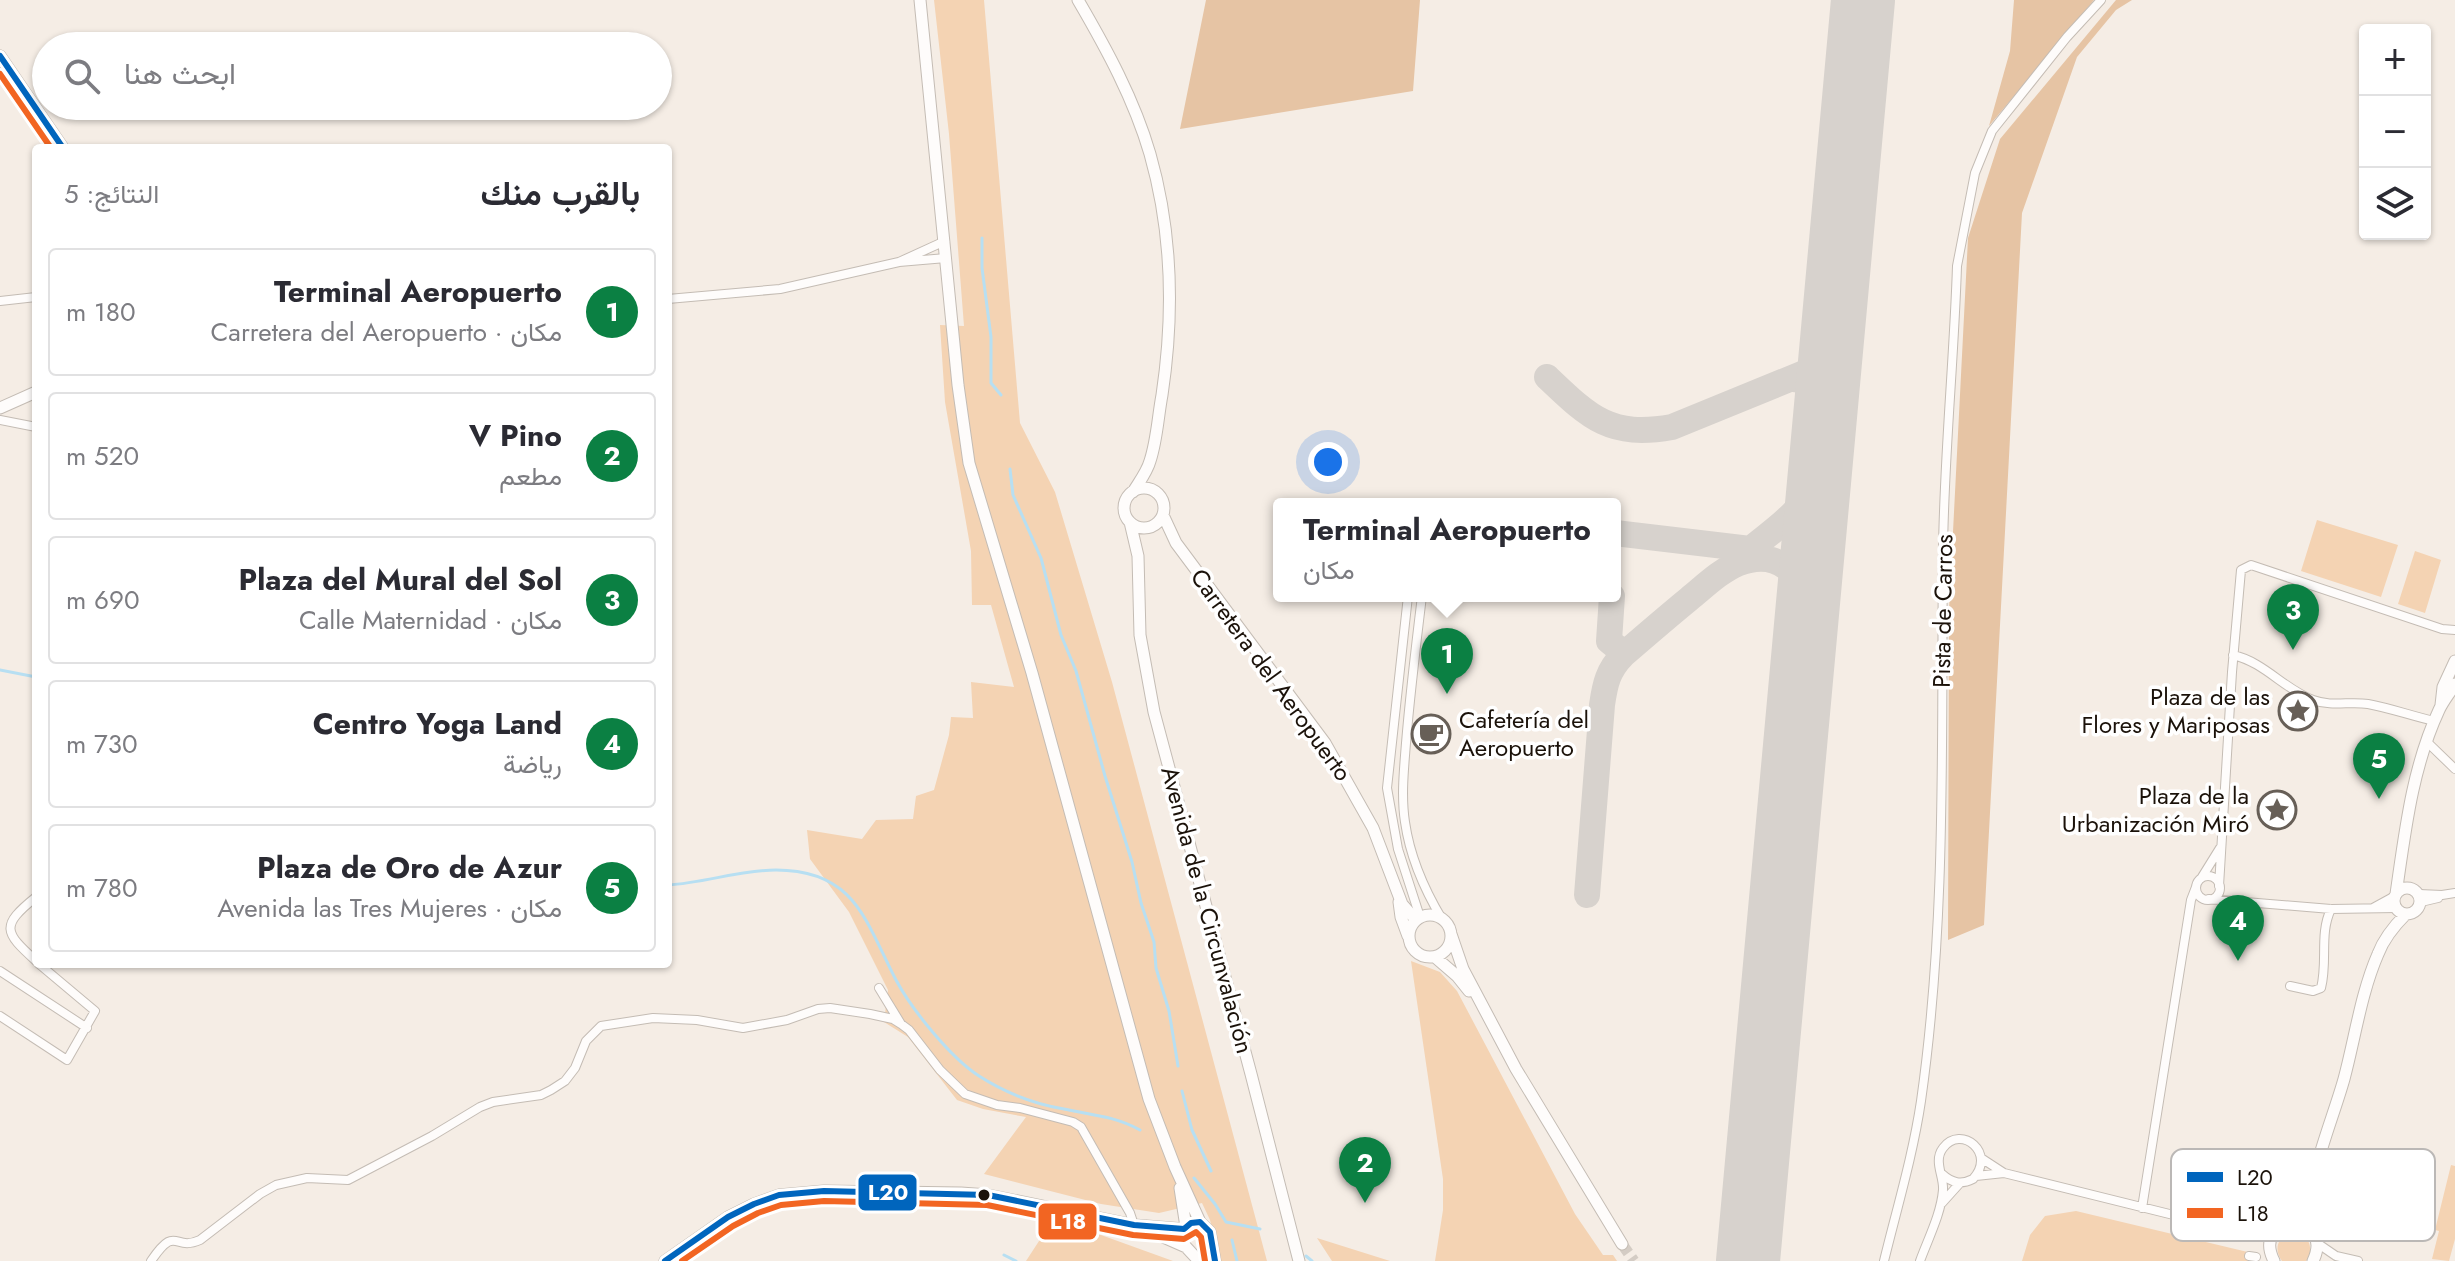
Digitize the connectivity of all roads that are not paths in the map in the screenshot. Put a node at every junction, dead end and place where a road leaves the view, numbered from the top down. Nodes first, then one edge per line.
1 (920, 0) edge
2 (1078, 0) edge
3 (2101, 0) edge
4 (0, 56) edge
5 (32, 103) edge
6 (44, 120) edge
7 (60, 144) edge
8 (945, 241) junction
9 (946, 258) junction
10 (899, 262) junction
11 (32, 297) edge
12 (672, 299) edge
13 (0, 301) edge
14 (32, 394) edge
15 (0, 408) edge
16 (0, 420) edge
17 (32, 426) edge
18 (1151, 459) junction
19 (1133, 492) junction
20 (1159, 496) junction
21 (1163, 515) junction
22 (1130, 522) junction
23 (1150, 527) junction
24 (1176, 543) junction
25 (1138, 556) junction
26 (1407, 602) edge
27 (1421, 602) edge
28 (2455, 633) edge
29 (2233, 655) junction
30 (2455, 661) edge
31 (1400, 667) junction
32 (1414, 669) junction
33 (2455, 684) edge
34 (2441, 706) junction
35 (2434, 721) junction
36 (2426, 741) junction
37 (1391, 742) junction
38 (1406, 743) junction
39 (2455, 769) edge
40 (2220, 847) junction
41 (2402, 862) junction
42 (2198, 883) junction
43 (2219, 888) junction
44 (2455, 893) edge
45 (2417, 895) junction
46 (1399, 897) junction
47 (2206, 899) junction
48 (32, 900) edge
49 (2228, 902) junction
50 (2398, 904) junction
51 (2191, 908) junction
52 (2331, 909) junction
53 (1418, 918) junction
54 (1442, 919) junction
55 (1451, 934) junction
56 (1408, 936) junction
57 (32, 957) edge
58 (1435, 957) junction
59 (45, 968) edge
60 (0, 971) edge
61 (2290, 986) dead end
62 (879, 988) dead end
63 (1484, 1010) junction
64 (0, 1016) edge
65 (901, 1024) junction
66 (87, 1028) junction
67 (2323, 1149) edge
68 (1981, 1158) junction
69 (1176, 1169) junction
70 (2004, 1173) junction
71 (1942, 1174) junction
72 (1976, 1176) junction
73 (1960, 1183) junction
74 (1940, 1205) junction
75 (2142, 1208) junction
76 (2171, 1215) edge
77 (1200, 1222) junction
78 (1134, 1225) junction
79 (1185, 1228) junction
80 (1211, 1241) junction
81 (2256, 1241) edge
82 (2317, 1243) joint
83 (1622, 1244) tunnel mouth
84 (1188, 1249) junction
85 (2336, 1256) junction
86 (2272, 1258) edge
87 (151, 1261) edge
88 (665, 1261) edge
89 (1199, 1261) edge
90 (1215, 1261) edge
91 (1299, 1261) edge
92 (1884, 1261) edge
93 (1920, 1261) edge
94 (2313, 1261) edge
95 (2358, 1261) edge

1 - 8 street
2 - 18 street
3 - 92 street, Pista de Carros
4 - 5 street
6 - 7 street
8 - 9 street
8 - 10 street
9 - 10 street
9 - 69 street
10 - 12 street
11 - 13 street
14 - 15 street
16 - 17 street
18 - 19 street
18 - 20 street
19 - 20 street
19 - 22 street
20 - 21 street
21 - 23 street
21 - 24 street, Carretera del Aeropuerto
22 - 23 street
22 - 25 street
23 - 24 street, Carretera del Aeropuerto
23 - 25 street
24 - 46 street, Carretera del Aeropuerto
25 - 91 street, Avenida de la Circunvalación
26 - 31 street, Carretera del Aeropuerto
27 - 32 street
28 - 29 street
29 - 35 street
29 - 40 street
30 - 34 street
31 - 32 street
31 - 37 street, Carretera del Aeropuerto
32 - 38 street
33 - 34 street
34 - 35 street
35 - 36 street
36 - 39 street
36 - 41 street
37 - 38 street
37 - 53 street, Carretera del Aeropuerto
38 - 54 street
40 - 42 street
40 - 43 street
41 - 45 street
41 - 50 street
42 - 43 street
42 - 47 street
42 - 51 street
43 - 47 street
43 - 49 street
44 - 45 street
45 - 50 street
45 - 50 street
46 - 53 street, Carretera del Aeropuerto
46 - 56 street, Carretera del Aeropuerto
47 - 49 street
47 - 51 street
48 - 57 street
49 - 52 street
50 - 52 street
50 - 67 street
51 - 75 street
52 - 61 street
53 - 54 street
53 - 56 street
54 - 55 street
55 - 58 street
55 - 63 street
56 - 58 street
58 - 63 street
59 - 66 street
60 - 66 street
62 - 65 street
63 - 83 street
64 - 66 street
65 - 78 street
65 - 87 street
68 - 70 street
68 - 71 street
68 - 72 street
69 - 77 street
69 - 79 street
70 - 72 street
70 - 75 street
71 - 73 street
71 - 74 street
72 - 73 street
73 - 74 street
74 - 93 street
75 - 76 street
77 - 79 street
77 - 80 street
78 - 79 street
78 - 84 street
78 - 88 street
79 - 84 street
80 - 84 street
80 - 90 street
81 - 86 street
82 - 85 street
82 - 94 street
84 - 89 street
85 - 94 street
85 - 95 street

